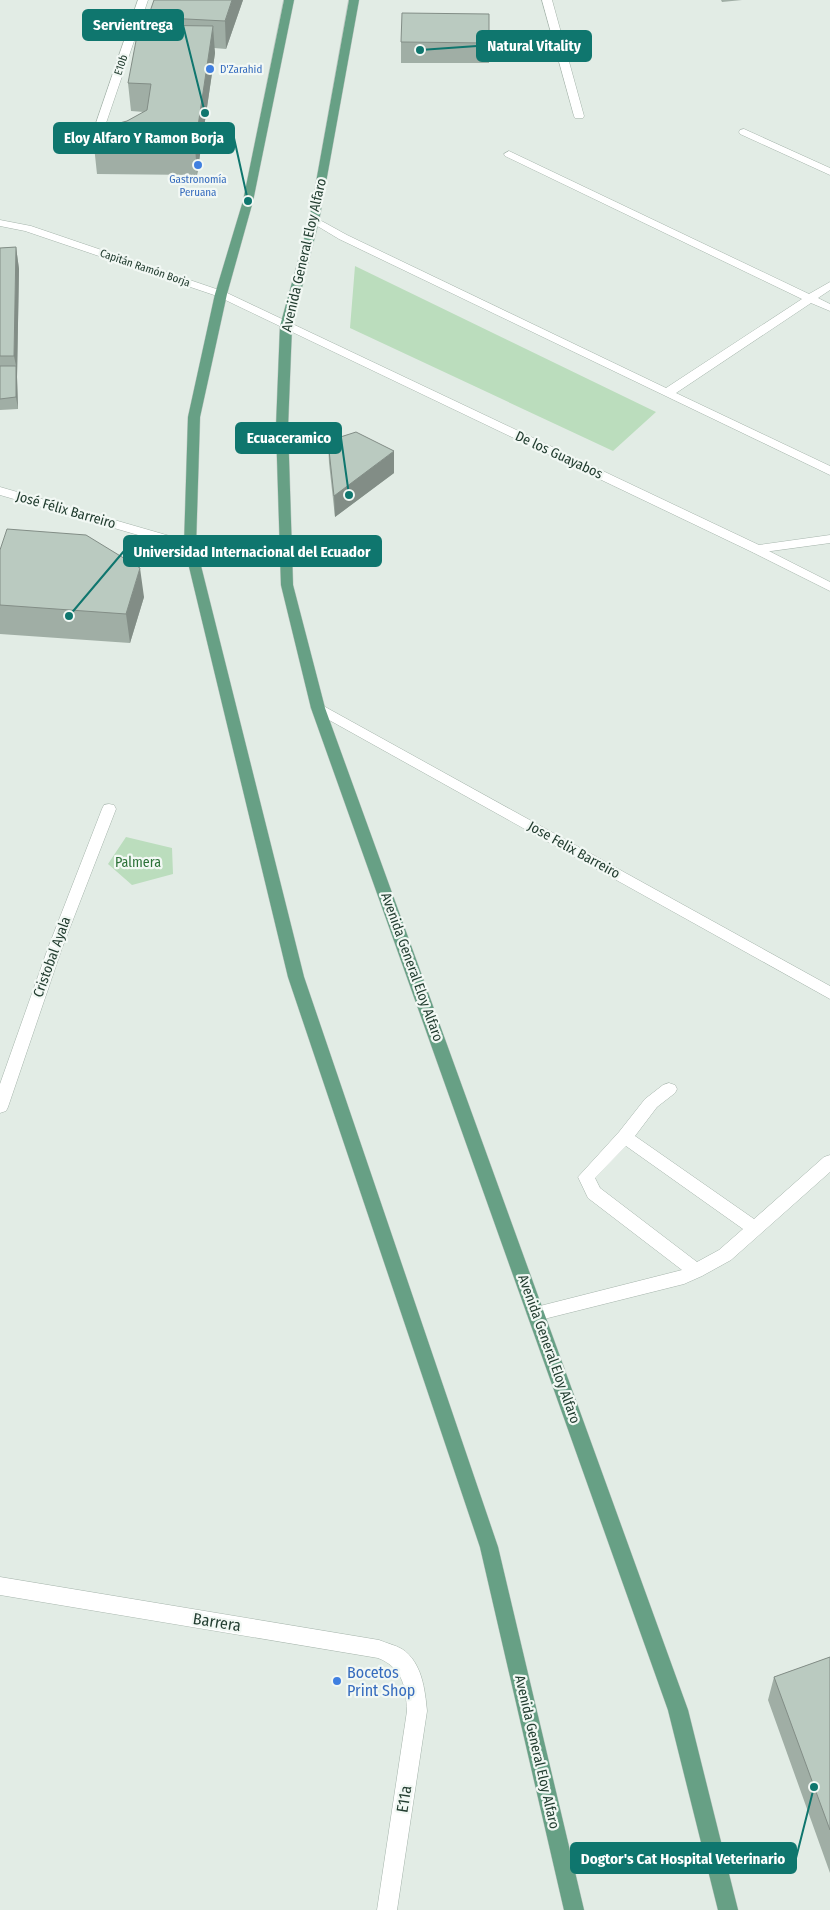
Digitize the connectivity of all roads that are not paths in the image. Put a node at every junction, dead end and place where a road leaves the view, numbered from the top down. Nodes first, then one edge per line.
1 (143, 0) edge
2 (289, 0) edge
3 (354, 0) edge
4 (547, 0) edge
5 (579, 116) dead end
6 (99, 129) edge
7 (744, 132) dead end
8 (509, 154) dead end
9 (830, 172) edge
10 (314, 221) junction
11 (0, 223) edge
12 (830, 285) edge
13 (221, 294) junction
14 (810, 298) junction
15 (830, 308) edge
16 (286, 326) junction
17 (667, 393) junction
18 (830, 471) edge
19 (0, 491) edge
20 (830, 539) edge
21 (190, 546) junction
22 (757, 549) junction
23 (830, 587) edge
24 (318, 708) junction
25 (109, 809) dead end
26 (830, 993) edge
27 (668, 1088) dead end
28 (0, 1107) edge
29 (625, 1137) junction
30 (830, 1162) edge
31 (755, 1229) junction
32 (696, 1271) junction
33 (536, 1314) junction
34 (0, 1586) edge
35 (415, 1688) joint
36 (387, 1910) edge
37 (574, 1910) edge
38 (728, 1910) edge

1 - 6 street, E10b
2 - 13 main road, Avenida General Eloy Alfaro
3 - 10 main road, Avenida General Eloy Alfaro
4 - 5 street
7 - 9 street
8 - 14 street
10 - 16 main road, Avenida General Eloy Alfaro
10 - 17 street
11 - 13 street, Capitán Ramón Borja
12 - 14 street
13 - 16 street, Capitán Ramón Borja
13 - 21 main road, Avenida General Eloy Alfaro
14 - 15 street
14 - 17 street
16 - 22 street, De los Guayabos
16 - 24 main road, Avenida General Eloy Alfaro
17 - 18 street
19 - 21 street, José Félix Barreiro
20 - 22 street
21 - 37 main road, Avenida General Eloy Alfaro
22 - 23 street, De los Guayabos
24 - 26 street, Jose Felix Barreiro
24 - 33 main road, Avenida General Eloy Alfaro
25 - 28 street, Cristobal Ayala
27 - 29 street
29 - 31 street
29 - 32 street
30 - 31 street
31 - 32 street
32 - 33 street
33 - 38 main road, Avenida General Eloy Alfaro
34 - 35 street, Barrera
35 - 36 street, E11a

